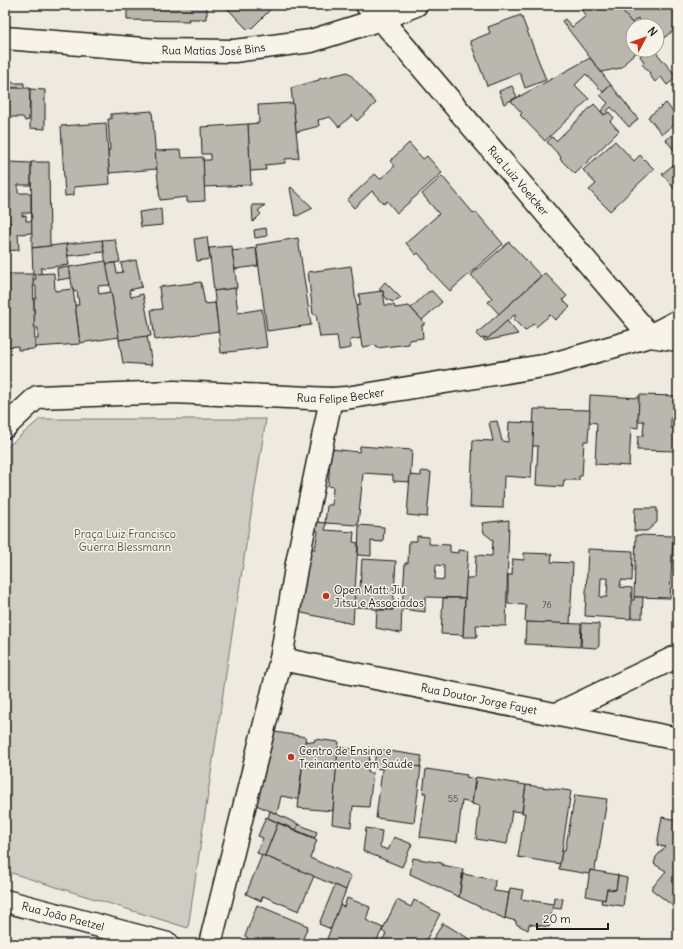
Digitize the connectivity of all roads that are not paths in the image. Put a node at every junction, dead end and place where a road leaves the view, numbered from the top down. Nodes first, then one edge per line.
1 (416, 5) edge
2 (374, 12) edge
3 (5, 38) edge
4 (678, 321) edge
5 (650, 336) junction
6 (678, 340) edge
7 (331, 399) junction
8 (5, 428) edge
9 (678, 656) edge
10 (281, 659) junction
11 (558, 714) junction
12 (678, 739) edge
13 (5, 901) edge
14 (168, 944) edge
15 (210, 944) edge

1 - 2 street, Rua Matias José Bins
2 - 3 street, Rua Matias José Bins
2 - 5 street, Rua Luiz Voelcker
4 - 5 street, Rua Felipe Becker
5 - 6 street
5 - 7 street, Rua Felipe Becker
7 - 8 street, Rua Felipe Becker
7 - 10 street
9 - 11 street
10 - 11 street, Rua Doutor Jorge Fayet
10 - 15 street
11 - 12 street, Rua Doutor Jorge Fayet
13 - 14 street, Rua João Paetzel

